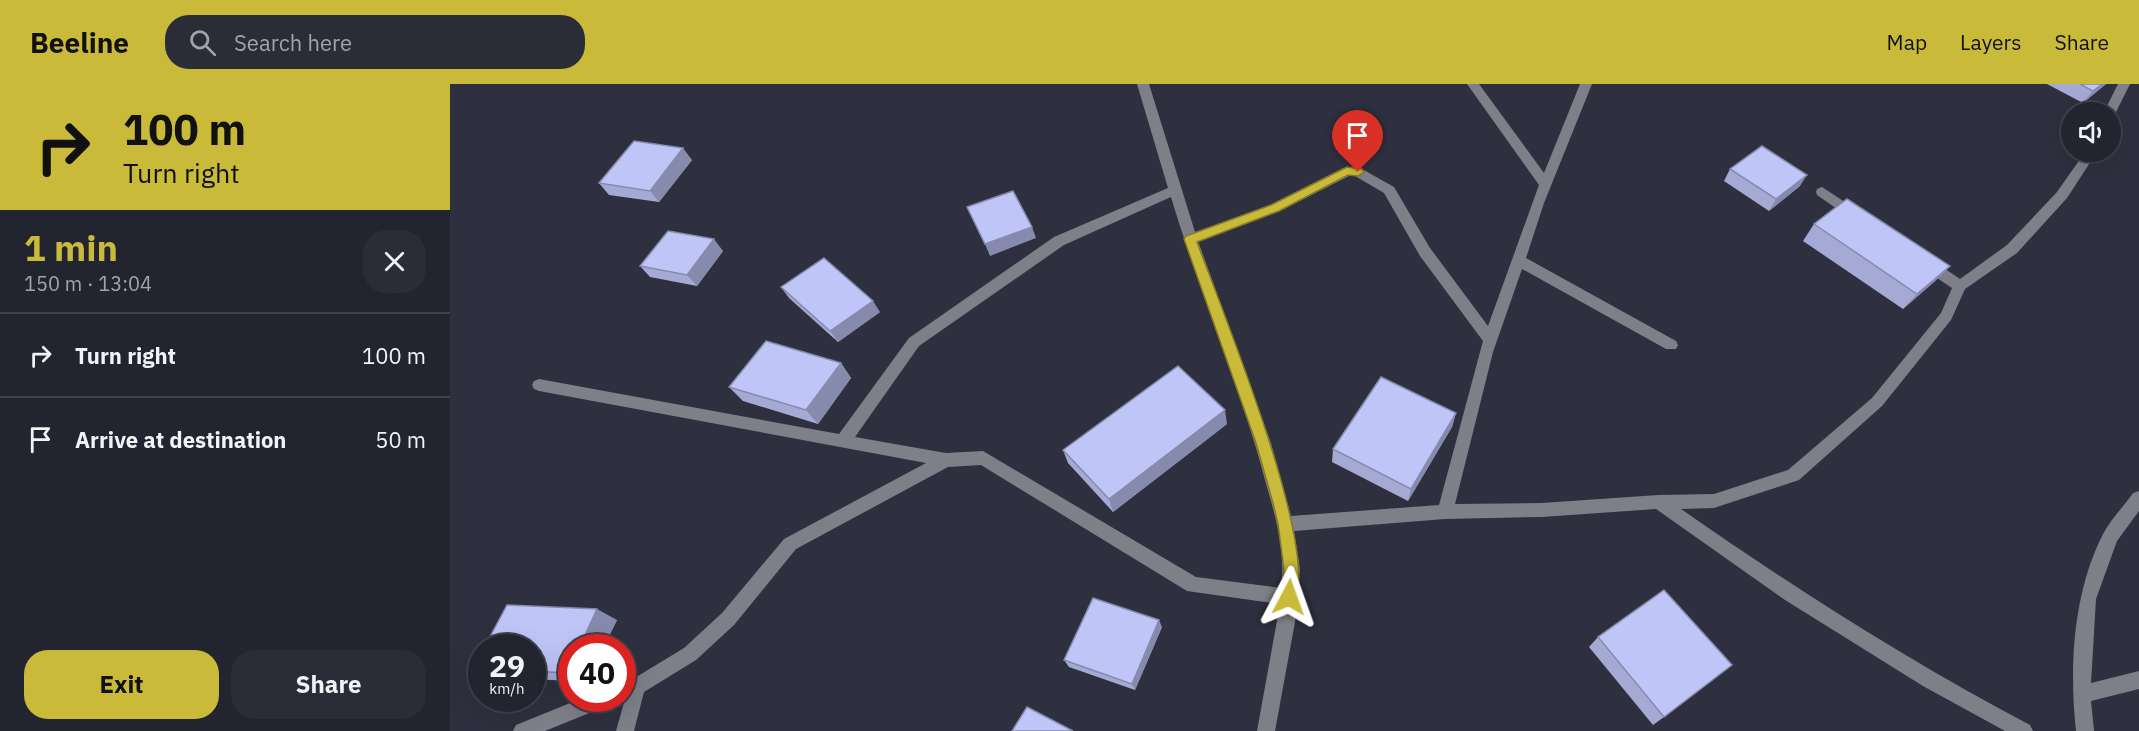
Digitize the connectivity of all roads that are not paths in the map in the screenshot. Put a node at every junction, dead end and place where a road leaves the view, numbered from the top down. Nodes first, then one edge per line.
1 (1143, 84) edge
2 (1473, 84) edge
3 (1586, 84) edge
4 (2124, 84) edge
5 (2115, 102) edge
6 (2084, 162) edge
7 (1545, 184) junction
8 (1175, 190) junction
9 (1822, 192) dead end
10 (1871, 225) edge
11 (1190, 239) junction
12 (1920, 259) edge
13 (1518, 260) junction
14 (1960, 286) junction
15 (1490, 340) junction
16 (1671, 345) dead end
17 (539, 385) dead end
18 (843, 441) junction
19 (946, 460) junction
20 (2139, 498) edge
21 (1658, 502) junction
22 (1445, 512) junction
23 (1285, 524) junction
24 (1289, 597) junction
25 (2139, 680) edge
26 (636, 685) edge
27 (2081, 694) junction
28 (570, 712) edge
29 (627, 712) edge
30 (522, 731) edge
31 (625, 731) edge
32 (1266, 731) edge
33 (2024, 731) edge
34 (2085, 731) edge

1 - 8 street
2 - 7 street
3 - 7 street
4 - 5 street
6 - 14 street
7 - 13 street
8 - 11 street
8 - 18 street
9 - 10 street
11 - 15 street
11 - 23 street
12 - 14 street
13 - 15 street
13 - 16 street
14 - 21 street
15 - 22 street
17 - 18 street
18 - 19 street
19 - 24 street
19 - 26 street
20 - 27 street
21 - 22 street
21 - 33 street
22 - 23 street
23 - 24 street
24 - 32 street
25 - 27 street
27 - 34 street
28 - 30 street
29 - 31 street

